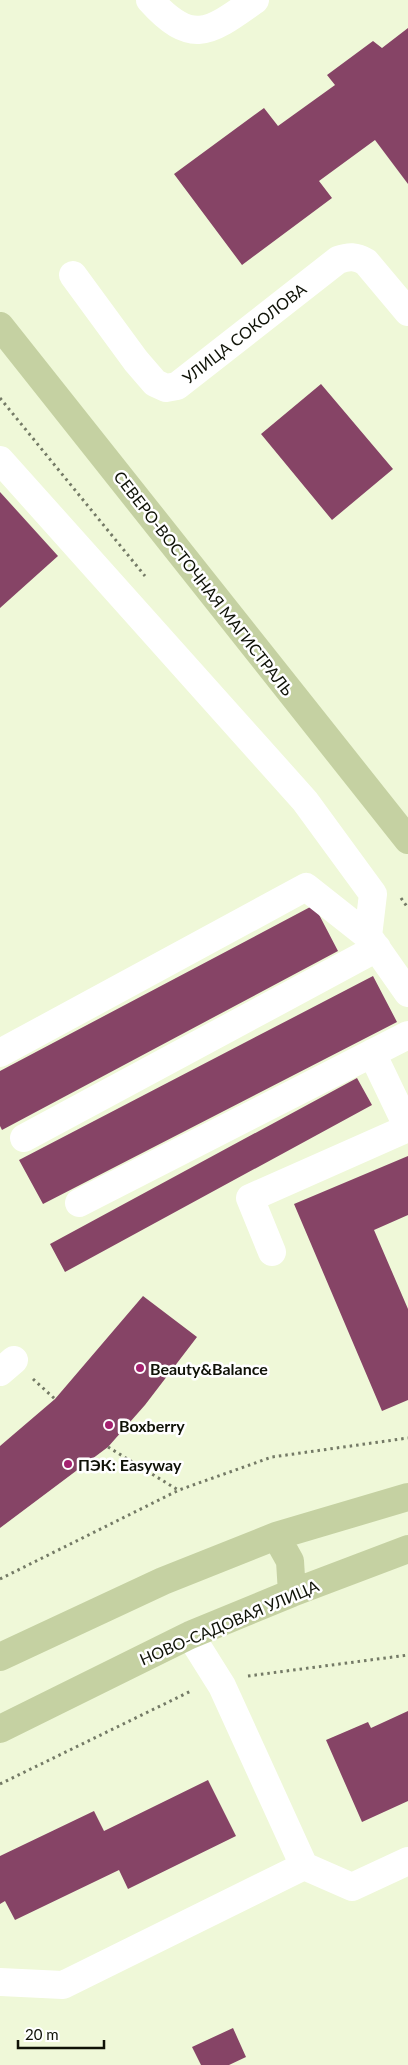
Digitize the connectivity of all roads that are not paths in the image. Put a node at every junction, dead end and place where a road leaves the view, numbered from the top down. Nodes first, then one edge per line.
1 (255, 0) edge
2 (156, 7) edge
3 (73, 275) dead end
4 (408, 312) edge
5 (0, 326) edge
6 (0, 460) edge
7 (408, 840) edge
8 (373, 942) junction
9 (408, 993) edge
10 (408, 1035) edge
11 (0, 1053) edge
12 (372, 1053) junction
13 (24, 1138) dead end
14 (79, 1202) dead end
15 (272, 1252) dead end
16 (408, 1498) edge
17 (276, 1536) junction
18 (402, 1551) edge
19 (292, 1593) junction
20 (190, 1635) junction
21 (0, 1657) edge
22 (0, 1729) edge
23 (408, 1861) edge
24 (304, 1866) junction
25 (0, 1982) edge

1 - 2 street
3 - 4 street, УЛИЦА СОКОЛОВА
5 - 7 main road, СЕВЕРО-ВОСТОЧНАЯ МАГИСТРАЛЬ
6 - 8 street
8 - 9 street
8 - 11 street
8 - 13 street
10 - 12 street
12 - 14 street
12 - 15 street
16 - 17 main road
17 - 19 main road
17 - 21 main road
18 - 19 main road, НОВО-САДОВАЯ УЛИЦА
19 - 20 main road, НОВО-САДОВАЯ УЛИЦА
20 - 22 main road, НОВО-САДОВАЯ УЛИЦА
20 - 24 street
23 - 24 street
24 - 25 street

